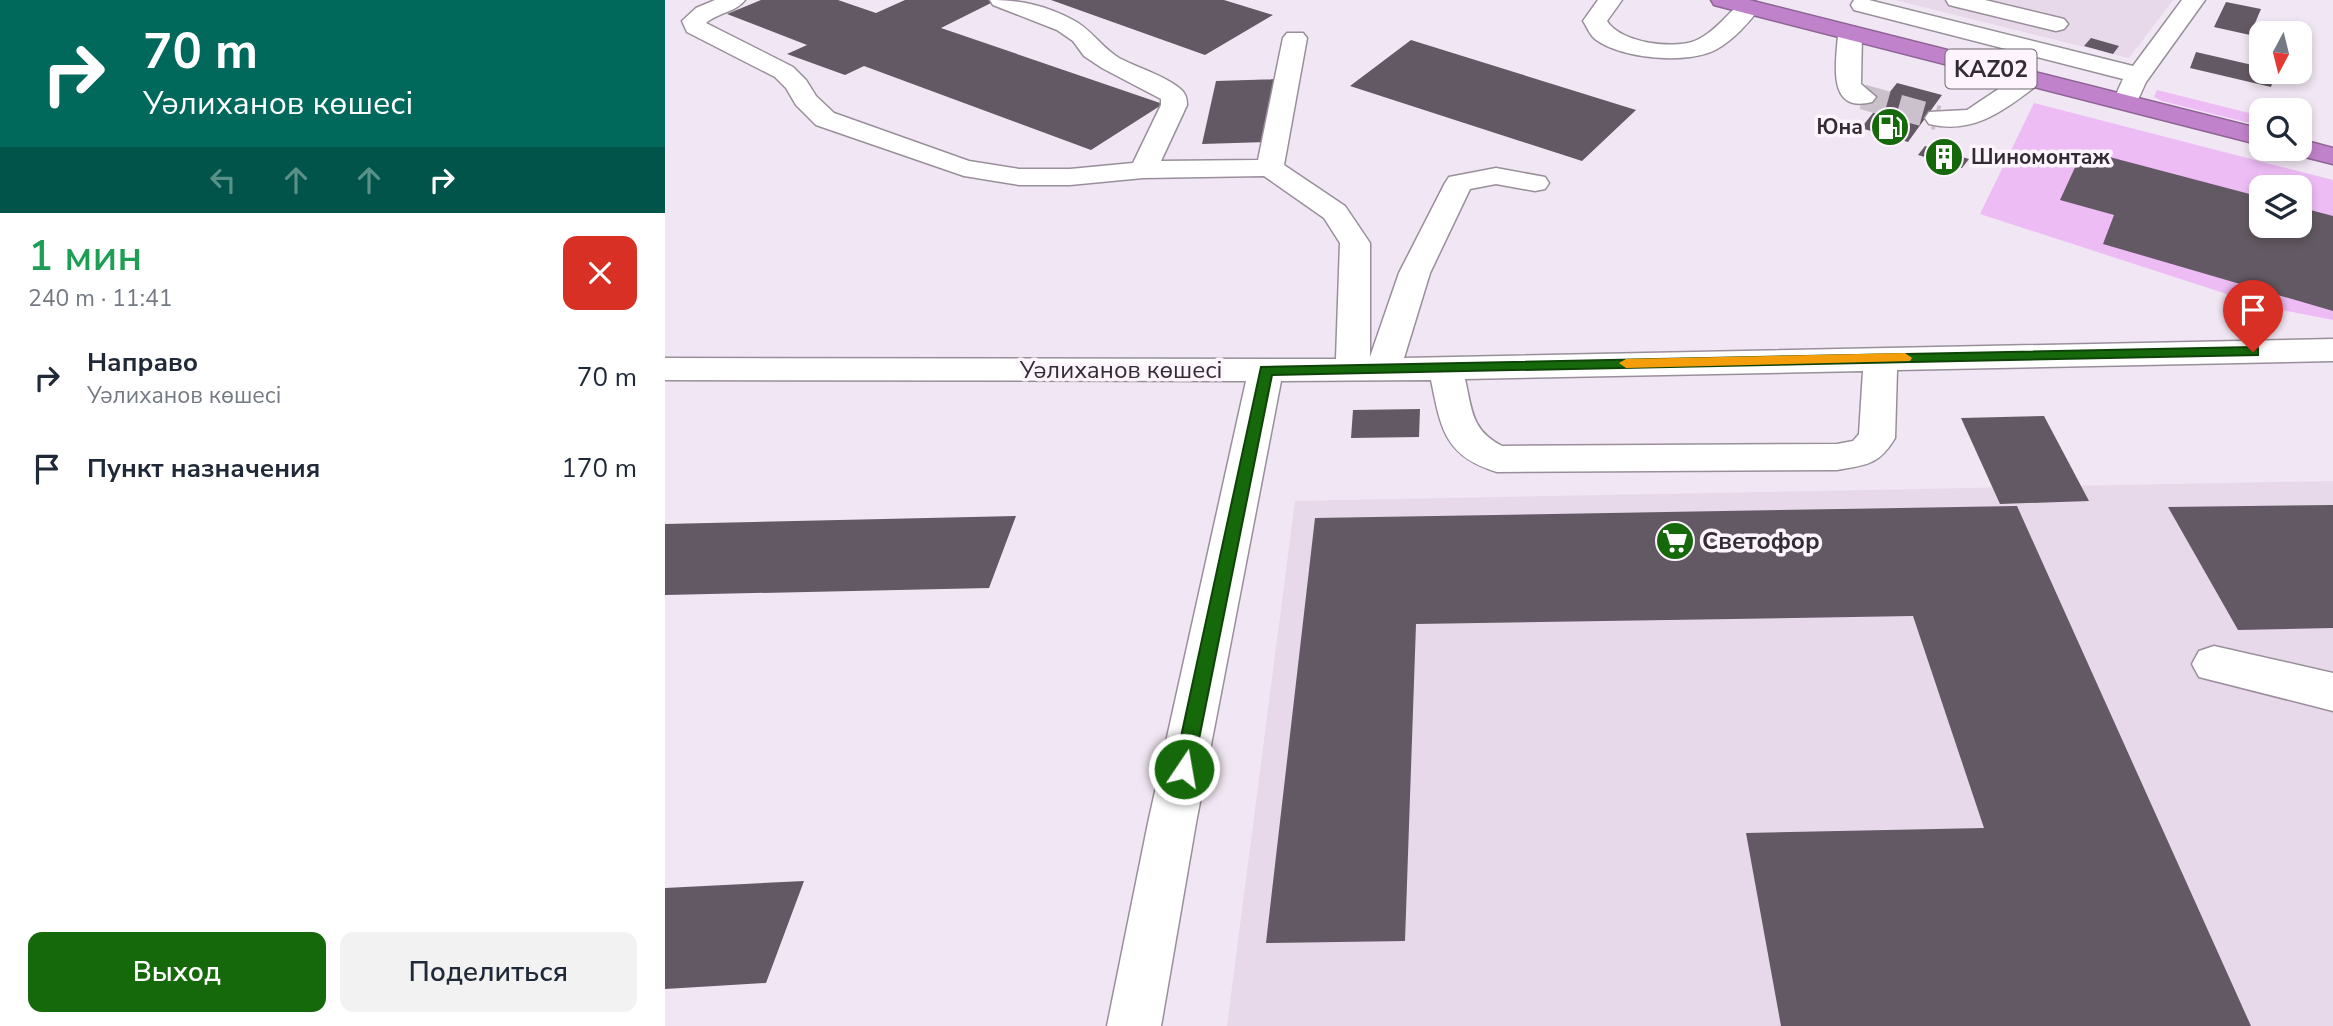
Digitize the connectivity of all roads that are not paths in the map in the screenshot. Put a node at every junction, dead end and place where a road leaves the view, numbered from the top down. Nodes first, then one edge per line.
1 (734, 0) edge
2 (1002, 0) edge
3 (1611, 0) edge
4 (1722, 0) edge
5 (1957, 0) edge
6 (2194, 0) edge
7 (1864, 3) edge
8 (1749, 7) junction
9 (2056, 24) dead end
10 (1845, 32) junction
11 (1295, 38) dead end
12 (2139, 75) junction
13 (2030, 79) junction
14 (1863, 97) tunnel mouth
15 (2126, 103) junction
16 (1938, 118) tunnel mouth
17 (2249, 134) edge
18 (2312, 150) edge
19 (2333, 156) edge
20 (1270, 168) junction
21 (1143, 170) junction
22 (1535, 183) dead end
23 (2333, 350) edge
24 (1881, 359) junction
25 (1445, 367) junction
26 (665, 369) edge
27 (1369, 369) junction
28 (1266, 370) junction
29 (2214, 664) dead end
30 (2333, 692) edge
31 (1134, 1026) edge

1 - 21 street
2 - 21 street
3 - 8 street
4 - 8 highway, KАZ02
5 - 9 street
6 - 12 street
7 - 10 street
7 - 12 street
8 - 10 highway, KАZ02
10 - 13 highway, KАZ02
10 - 14 street
11 - 20 street
12 - 15 street
13 - 15 highway, KАZ02
13 - 16 street
15 - 17 highway, KАZ02
18 - 19 highway
20 - 21 street
20 - 27 street
22 - 27 street
23 - 24 street, Уәлиханов көшесі
24 - 25 street, Уәлиханов көшесі
24 - 25 street
25 - 27 street, Уәлиханов көшесі
26 - 28 street, Уәлиханов көшесі
27 - 28 street, Уәлиханов көшесі
28 - 31 street
29 - 30 street

